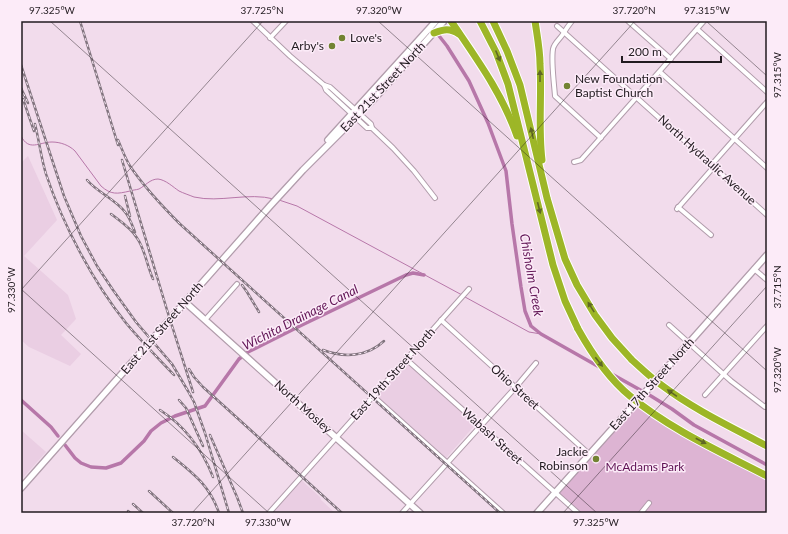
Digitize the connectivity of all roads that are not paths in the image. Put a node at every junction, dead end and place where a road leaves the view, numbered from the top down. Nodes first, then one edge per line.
1 (253, 21) edge
2 (286, 21) edge
3 (451, 21) edge
4 (480, 21) edge
5 (492, 21) edge
6 (535, 21) edge
7 (572, 21) edge
8 (628, 21) edge
9 (704, 21) edge
10 (442, 24) edge
11 (557, 26) dead end
12 (697, 29) junction
13 (564, 31) junction
14 (430, 34) junction
15 (460, 34) junction
16 (270, 38) junction
17 (671, 59) junction
18 (660, 72) junction
19 (767, 92) edge
20 (637, 97) junction
21 (767, 102) edge
22 (356, 114) junction
23 (601, 138) junction
24 (734, 139) junction
25 (574, 162) dead end
26 (713, 166) junction
27 (767, 168) edge
28 (533, 185) junction
29 (435, 198) dead end
30 (547, 198) junction
31 (767, 215) edge
32 (711, 235) dead end
33 (767, 255) edge
34 (754, 269) junction
35 (767, 280) edge
36 (237, 284) dead end
37 (469, 289) dead end
38 (185, 302) junction
39 (205, 320) junction
40 (441, 320) junction
41 (668, 325) dead end
42 (767, 326) edge
43 (689, 343) junction
44 (406, 359) junction
45 (536, 363) dead end
46 (724, 374) junction
47 (515, 388) junction
48 (705, 395) dead end
49 (373, 396) junction
50 (766, 406) edge
51 (481, 426) junction
52 (336, 437) junction
53 (767, 446) edge
54 (589, 454) junction
55 (448, 462) junction
56 (767, 476) edge
57 (21, 488) edge
58 (555, 492) junction
59 (649, 503) dead end
60 (410, 504) junction
61 (269, 513) edge
62 (402, 513) edge
63 (420, 513) edge
64 (503, 513) edge
65 (537, 513) edge
66 (578, 513) edge
67 (641, 513) edge

1 - 16 street
2 - 16 street
3 - 15 highway
4 -> 28 highway
30 -> 5 highway
30 -> 6 highway
7 - 13 street
8 - 17 street
9 - 12 street
10 - 14 highway
10 - 14 street, East 21st Street North
10 - 15 highway
11 - 13 street, North Hydraulic Avenue
12 - 17 street
12 - 19 street
13 - 20 street, North Hydraulic Avenue
13 - 23 street
14 - 22 street, East 21st Street North
15 - 28 highway
16 - 22 street
17 - 18 street
18 - 20 street
18 - 24 street
20 - 23 street
20 - 26 street, North Hydraulic Avenue
21 - 24 street
22 - 29 street
22 - 38 street, East 21st Street North
23 - 25 street
24 - 26 street
24 - 27 street
26 - 31 street, North Hydraulic Avenue
26 - 32 street
28 -> 56 highway, bridge
53 -> 30 highway, bridge
33 - 34 street, East 17th Street North
34 - 35 street
34 - 43 street, East 17th Street North
36 - 39 street
37 - 40 street, East 19th Street North
38 - 39 street, North Mosley
38 - 57 street, East 21st Street North
39 - 52 street, North Mosley
40 - 44 street, East 19th Street North
40 - 47 street, Ohio Street
41 - 43 street
42 - 46 street
43 - 46 street
43 - 54 street, East 17th Street North
44 - 49 street, East 19th Street North
44 - 51 street, Wabash Street
45 - 47 street
46 - 48 street
46 - 50 street
47 - 51 street
47 - 54 street, Ohio Street
49 - 52 street, East 19th Street North
49 - 55 street
51 - 55 street
51 - 58 street, Wabash Street
52 - 60 street, North Mosley
52 - 61 street, East 19th Street North
54 - 58 street, East 17th Street North
55 - 60 street
55 - 64 street
58 - 65 street, East 17th Street North
58 - 66 street, Wabash Street
59 - 67 street
60 - 62 street
60 - 63 street, North Mosley

